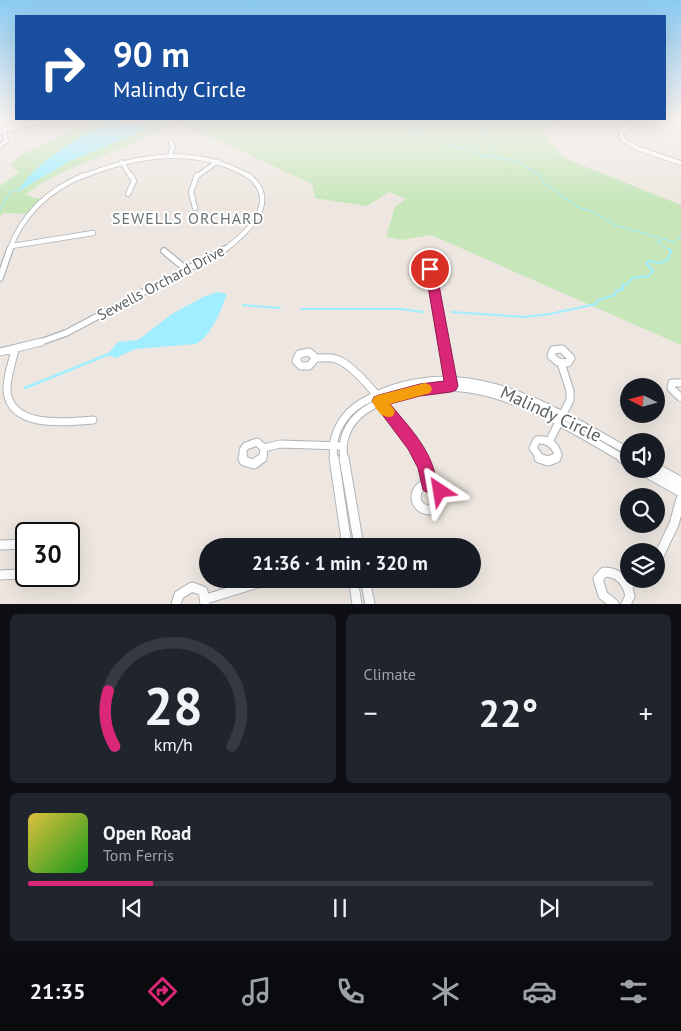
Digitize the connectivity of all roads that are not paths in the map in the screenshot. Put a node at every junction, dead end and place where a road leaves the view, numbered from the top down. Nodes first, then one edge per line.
1 (172, 145) edge
2 (632, 145) edge
3 (170, 155) junction
4 (218, 161) junction
5 (122, 162) junction
6 (681, 163) edge
7 (128, 194) dead end
8 (195, 208) dead end
9 (93, 232) dead end
10 (12, 246) junction
11 (164, 251) dead end
12 (187, 270) junction
13 (434, 273) dead end
14 (0, 278) edge
15 (15, 350) junction
16 (0, 352) edge
17 (316, 358) dead end
18 (561, 364) dead end
19 (451, 382) junction
20 (681, 383) edge
21 (377, 398) junction
22 (681, 398) edge
23 (561, 419) junction
24 (93, 420) dead end
25 (549, 442) dead end
26 (332, 446) junction
27 (342, 446) junction
28 (264, 448) dead end
29 (620, 448) edge
30 (620, 456) edge
31 (665, 473) edge
32 (656, 478) edge
33 (681, 482) edge
34 (428, 484) dead end
35 (681, 492) edge
36 (681, 498) edge
37 (347, 538) edge
38 (358, 538) edge
39 (665, 543) edge
40 (15, 544) edge
41 (0, 545) edge
42 (15, 574) edge
43 (0, 575) edge
44 (620, 579) edge
45 (244, 588) edge
46 (354, 588) edge
47 (367, 588) edge
48 (628, 588) edge
49 (205, 601) edge
50 (176, 604) edge
51 (357, 604) edge
52 (370, 604) edge
53 (614, 604) edge
54 (626, 604) edge

1 - 3 street
2 - 6 street
3 - 4 street, Sewells Orchard Drive
3 - 5 street, Sewells Orchard Drive
4 - 8 street
4 - 12 street, Sewells Orchard Drive
5 - 7 street
5 - 10 street, Sewells Orchard Drive
9 - 10 street
10 - 14 street, Sewells Orchard Drive
11 - 12 street
12 - 15 street, Sewells Orchard Drive
13 - 19 street
15 - 16 street, Sewells Orchard Drive
15 - 24 street
17 - 21 street
18 - 23 street
19 - 21 street, Malindy Circle
19 - 23 street, Malindy Circle
20 - 22 street
21 - 26 street, Malindy Circle
21 - 27 street, Malindy Circle
21 - 34 street
23 - 25 street
23 - 29 street, Malindy Circle
23 - 30 street, Malindy Circle
26 - 27 street
26 - 28 street
26 - 37 street
27 - 38 street
31 - 33 street
32 - 35 street
36 - 39 street
40 - 41 street
42 - 43 street
44 - 53 street
45 - 49 street
46 - 51 street
47 - 52 street
48 - 54 street
49 - 50 street

